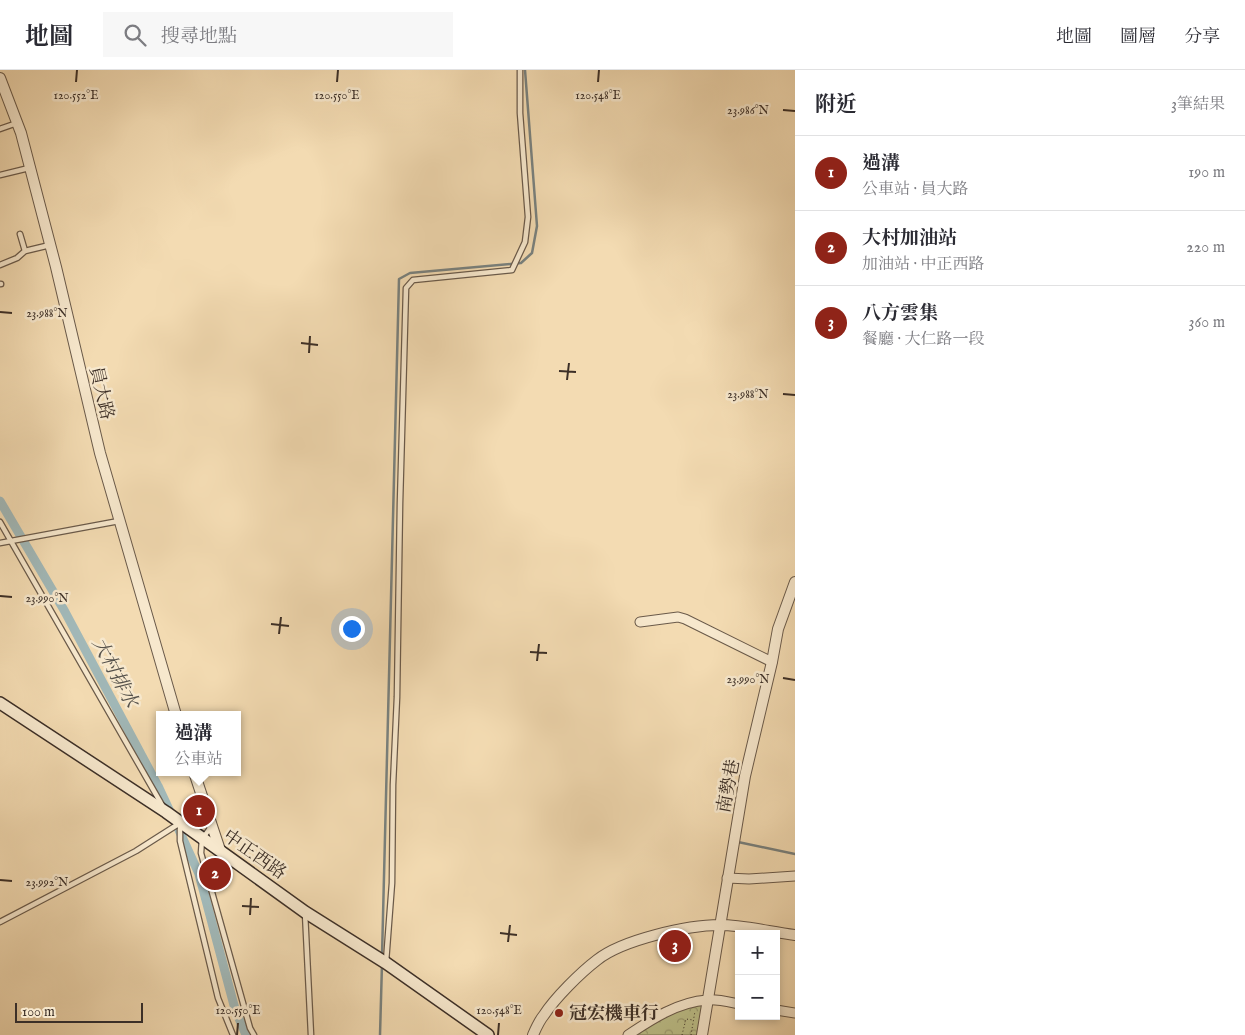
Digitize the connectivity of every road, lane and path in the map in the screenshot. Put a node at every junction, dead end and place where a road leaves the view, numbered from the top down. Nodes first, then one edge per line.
1 (520, 70) edge
2 (0, 78) edge
3 (18, 123) junction
4 (0, 129) edge
5 (30, 168) junction
6 (0, 175) edge
7 (20, 234) dead end
8 (50, 245) junction
9 (25, 251) junction
10 (0, 265) edge
11 (119, 521) junction
12 (0, 522) edge
13 (12, 540) junction
14 (0, 543) edge
15 (795, 582) edge
16 (640, 622) dead end
17 (772, 662) junction
18 (0, 703) edge
19 (175, 711) edge
20 (195, 776) edge
21 (166, 812) junction
22 (180, 824) junction
23 (212, 826) junction
24 (202, 840) junction
25 (220, 850) junction
26 (795, 876) edge
27 (727, 878) junction
28 (305, 912) junction
29 (0, 922) edge
30 (722, 925) junction
31 (795, 935) edge
32 (386, 962) junction
33 (708, 1000) junction
34 (735, 1003) edge
35 (780, 1011) edge
36 (689, 1012) dead end
37 (795, 1013) edge
38 (694, 1020) junction
39 (232, 1035) edge
40 (254, 1035) edge
41 (311, 1035) edge
42 (488, 1035) edge
43 (533, 1035) edge
44 (628, 1035) edge
45 (682, 1035) edge
46 (691, 1035) edge
47 (702, 1035) edge

1 - 32 lane
2 - 3 street, 員大路
3 - 4 lane
3 - 5 street, 員大路
5 - 6 lane
5 - 8 street, 員大路
7 - 9 lane
8 - 9 lane
8 - 11 street, 員大路
9 - 10 lane
11 - 13 lane
11 - 19 street, 員大路
12 - 13 lane
13 - 14 lane
13 - 21 lane
15 - 17 street, 南勢巷
16 - 17 street
17 - 27 street, 南勢巷
18 - 21 main road, 中正西路
20 - 23 street
21 - 22 main road, 中正西路
22 - 24 main road, 中正西路
22 - 29 lane
22 - 39 lane
23 - 24 lane
23 - 25 street
24 - 25 main road, 中正西路
24 - 40 lane
25 - 28 main road, 中正西路
26 - 27 street
27 - 30 street, 南勢巷
28 - 32 main road, 中正西路
28 - 41 lane
30 - 31 street
30 - 33 street, 南勢巷
30 - 43 street
32 - 42 main road, 中正西路
33 - 34 street
33 - 44 street
33 - 47 street, 南勢巷
35 - 37 street
36 - 38 path
38 - 45 path
38 - 46 path

